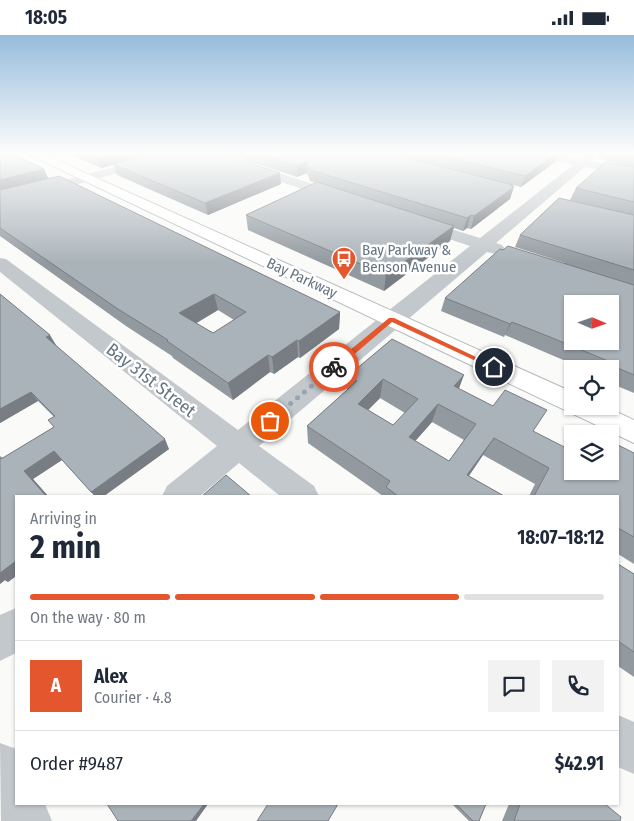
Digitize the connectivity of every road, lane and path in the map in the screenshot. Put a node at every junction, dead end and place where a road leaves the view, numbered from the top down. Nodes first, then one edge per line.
1 (45, 190) edge
2 (112, 190) edge
3 (318, 190) edge
4 (550, 190) edge
5 (0, 202) edge
6 (355, 202) edge
7 (402, 218) edge
8 (482, 244) junction
9 (509, 253) edge
10 (0, 263) edge
11 (391, 319) junction
12 (564, 399) edge
13 (598, 415) edge
14 (634, 432) edge
15 (238, 447) junction
16 (179, 495) edge
17 (302, 495) edge
18 (15, 628) edge
19 (0, 641) edge
20 (619, 739) edge
21 (634, 751) edge
22 (0, 766) edge
23 (15, 797) edge
24 (19, 805) edge
25 (27, 821) edge

1 - 5 street
2 - 11 main road, Bay Parkway
3 - 6 street
4 - 8 street
7 - 8 street
8 - 9 street
8 - 11 street
10 - 15 street, Bay 31st Street
11 - 12 main road, Bay Parkway
11 - 15 street
13 - 14 main road
15 - 16 street
15 - 17 street, Bay 31st Street
18 - 19 street
20 - 21 street
22 - 23 street
24 - 25 street

